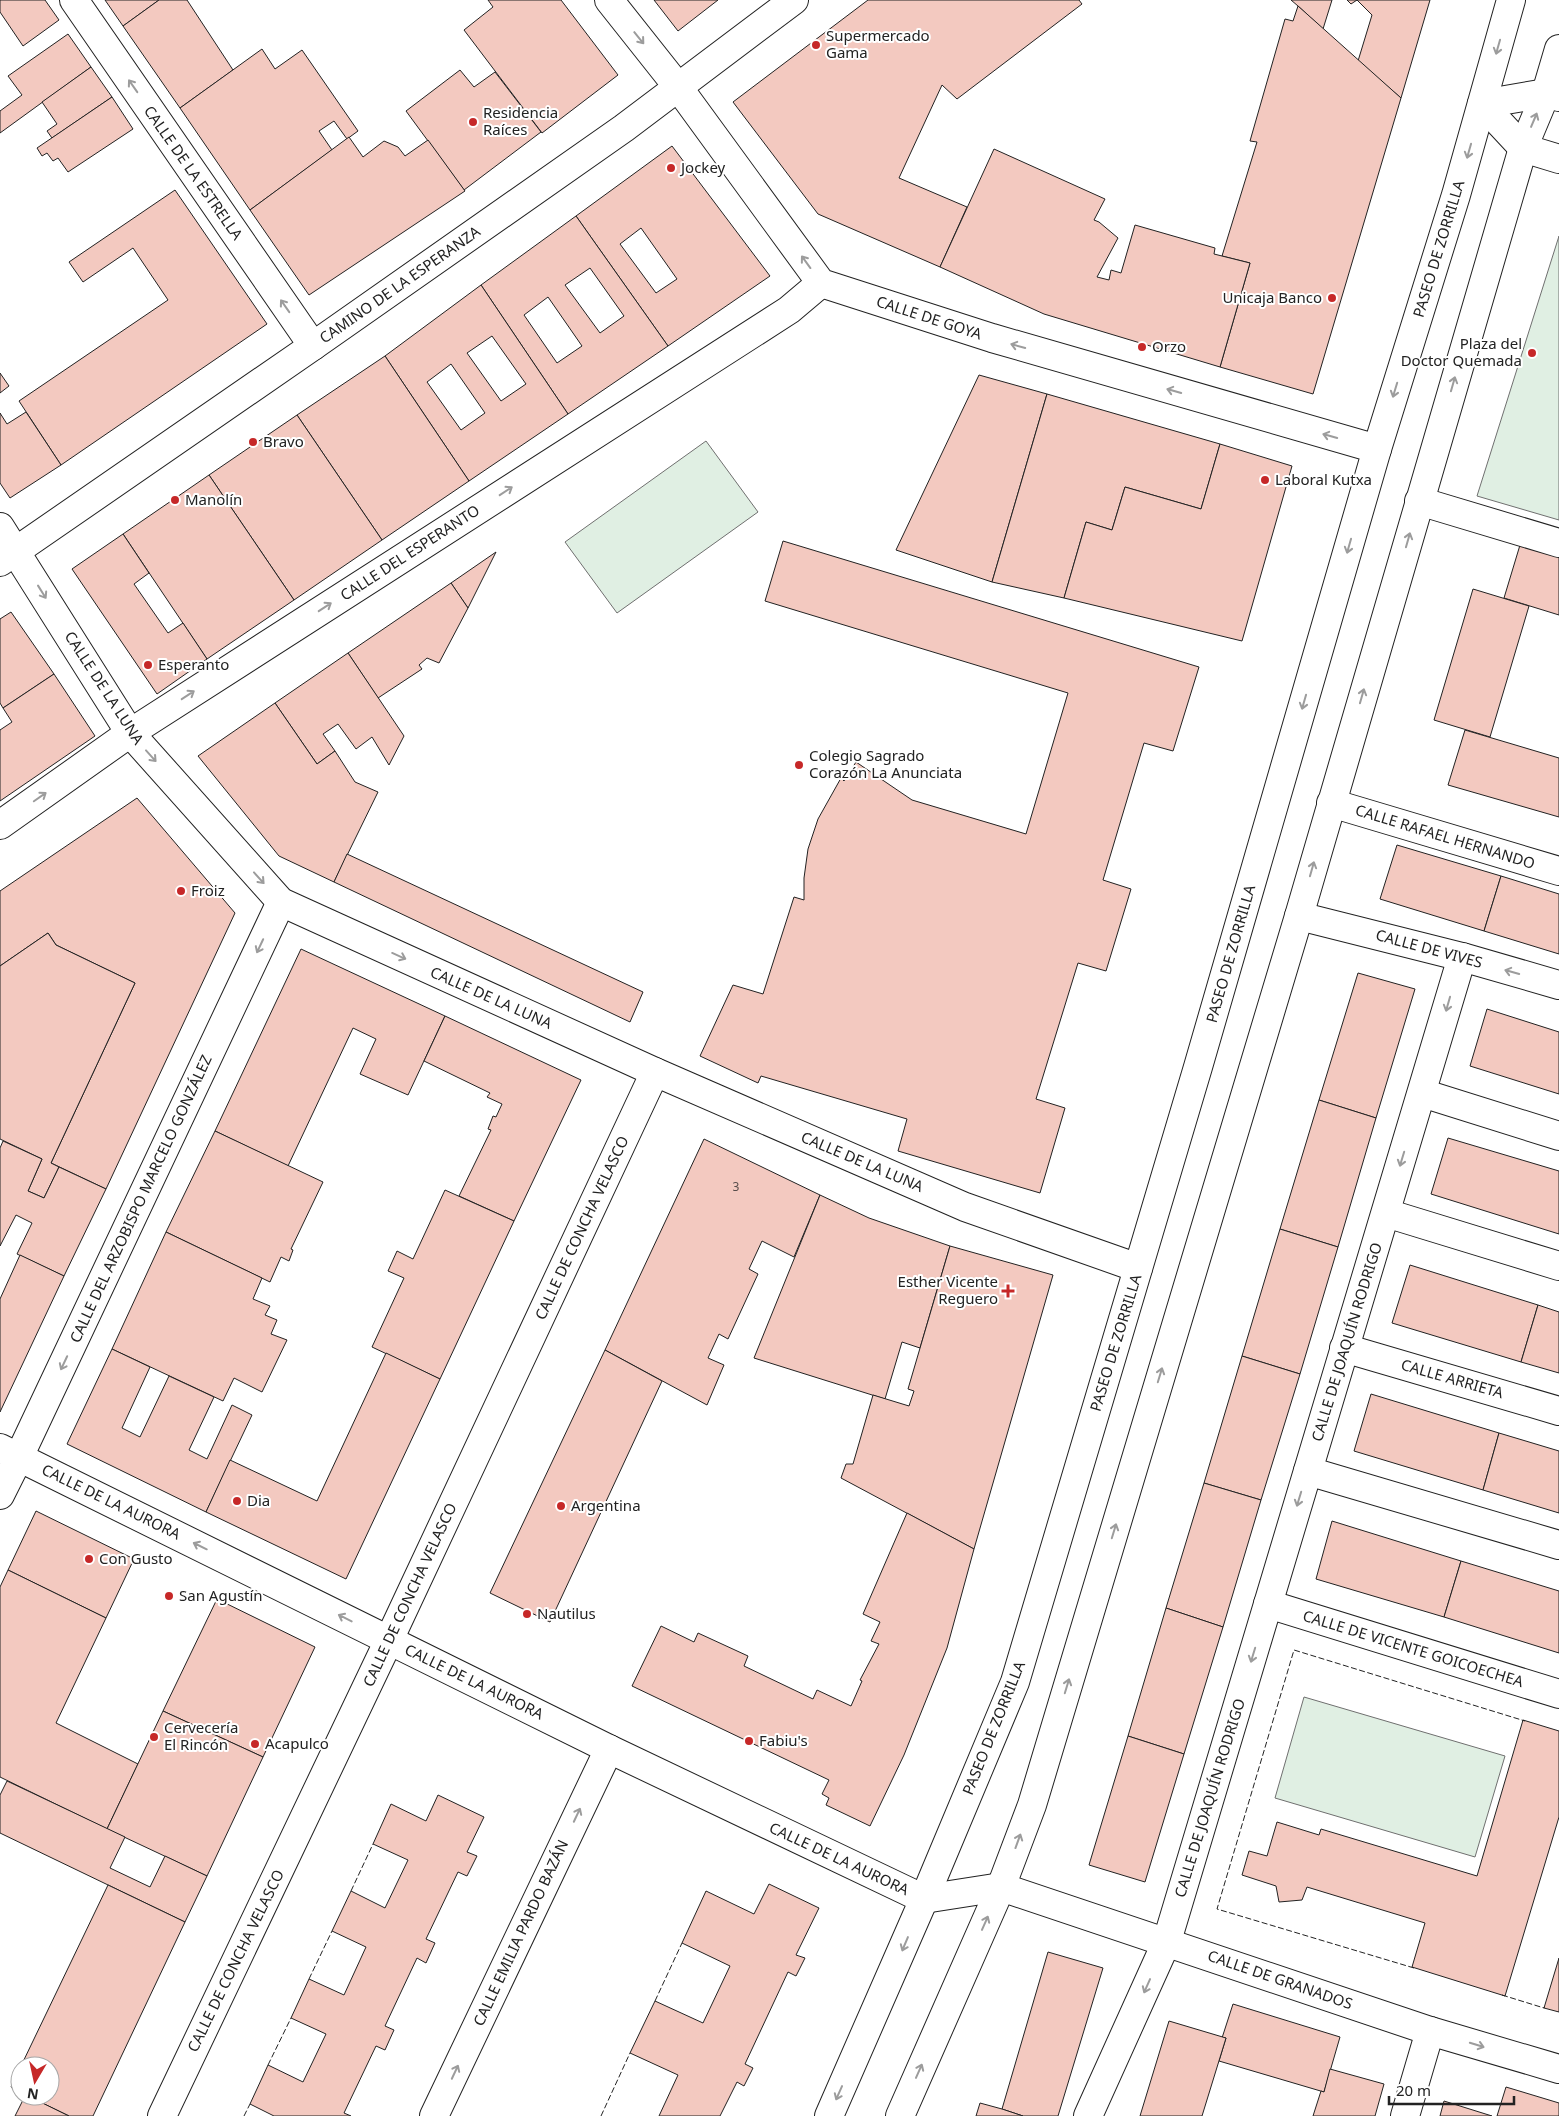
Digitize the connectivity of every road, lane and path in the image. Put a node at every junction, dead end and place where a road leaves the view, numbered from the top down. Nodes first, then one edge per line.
1 (74, 0) edge
2 (609, 0) edge
3 (794, 0) edge
4 (1511, 0) edge
5 (1559, 49) edge
6 (678, 87) junction
7 (1552, 95) edge
8 (1482, 104) junction
9 (1523, 148) junction
10 (1559, 159) edge
11 (821, 283) junction
12 (313, 346) junction
13 (1377, 449) junction
14 (1419, 501) junction
15 (0, 527) edge
16 (1559, 544) edge
17 (8, 556) edge
18 (130, 733) junction
19 (1331, 803) junction
20 (0, 825) edge
21 (1559, 872) edge
22 (281, 902) junction
23 (1299, 916) junction
24 (1462, 957) junction
25 (1559, 985) edge
26 (655, 1072) junction
27 (1422, 1093) junction
28 (1559, 1136) edge
29 (1386, 1213) junction
30 (1559, 1266) edge
31 (1138, 1268) junction
32 (1344, 1348) junction
33 (1559, 1410) edge
34 (10, 1452) edge
35 (1308, 1470) junction
36 (0, 1495) edge
37 (1559, 1545) edge
38 (1268, 1604) junction
39 (389, 1640) junction
40 (1559, 1694) edge
41 (608, 1749) junction
42 (1001, 1887) junction
43 (924, 1899) junction
44 (1167, 1941) junction
45 (1430, 2031) junction
46 (1559, 2069) edge
47 (162, 2116) edge
48 (434, 2116) edge
49 (829, 2116) edge
50 (900, 2116) edge
51 (1088, 2116) edge
52 (1405, 2116) edge

12 -> 1 street, CALLE DE LA ESTRELLA
2 -> 6 street
3 - 6 street, CAMINO DE LA ESPERANZA
4 -> 8 street, PASEO DE ZORRILLA
5 - 7 street
11 -> 6 street
6 - 12 street, CAMINO DE LA ESPERANZA
7 - 8 street
9 -> 7 street
8 - 9 street
8 -> 13 street, PASEO DE ZORRILLA
9 - 10 street
14 -> 9 street
13 -> 11 street, CALLE DE GOYA
18 -> 11 street, CALLE DEL ESPERANTO
12 - 17 street, CAMINO DE LA ESPERANZA
13 -> 31 street, PASEO DE ZORRILLA
14 - 16 street
19 -> 14 street
15 - 17 street, CALLE DE LA LUNA
17 -> 18 street, CALLE DE LA LUNA
20 -> 18 street, CALLE DEL ESPERANTO
18 -> 22 street, CALLE DE LA LUNA
19 - 21 street, CALLE RAFAEL HERNANDO
23 -> 19 street
22 -> 26 street, CALLE DE LA LUNA
22 -> 34 street, CALLE DEL ARZOBISPO MARCELO GONZÁLEZ
23 - 24 street, CALLE DE VIVES
42 -> 23 street
25 -> 24 street, CALLE DE VIVES
24 -> 27 street, CALLE DE JOAQUÍN RODRIGO
26 - 31 street, CALLE DE LA LUNA
26 - 39 street, CALLE DE CONCHA VELASCO
27 - 28 street
27 -> 29 street, CALLE DE JOAQUÍN RODRIGO
29 - 30 street
29 - 32 street, CALLE DE JOAQUÍN RODRIGO
31 - 43 street, PASEO DE ZORRILLA
32 - 33 street, CALLE ARRIETA
32 - 35 street, CALLE DE JOAQUÍN RODRIGO
34 - 36 street, CALLE DEL ARZOBISPO MARCELO GONZÁLEZ
39 -> 34 street, CALLE DE LA AURORA
35 - 37 street
35 -> 38 street, CALLE DE JOAQUÍN RODRIGO
38 - 40 street, CALLE DE VICENTE GOICOECHEA
38 -> 44 street, CALLE DE JOAQUÍN RODRIGO
39 - 41 street, CALLE DE LA AURORA
39 - 47 street, CALLE DE CONCHA VELASCO
41 - 43 street, CALLE DE LA AURORA
48 -> 41 street, CALLE EMILIA PARDO BAZÁN
42 - 43 street
42 - 44 street, CALLE DE GRANADOS
50 -> 42 street
43 -> 49 street, PASEO DE ZORRILLA
44 - 45 street, CALLE DE GRANADOS
44 -> 51 street, CALLE DE JOAQUÍN RODRIGO
45 -> 46 street, CALLE DE GRANADOS
45 - 52 street

